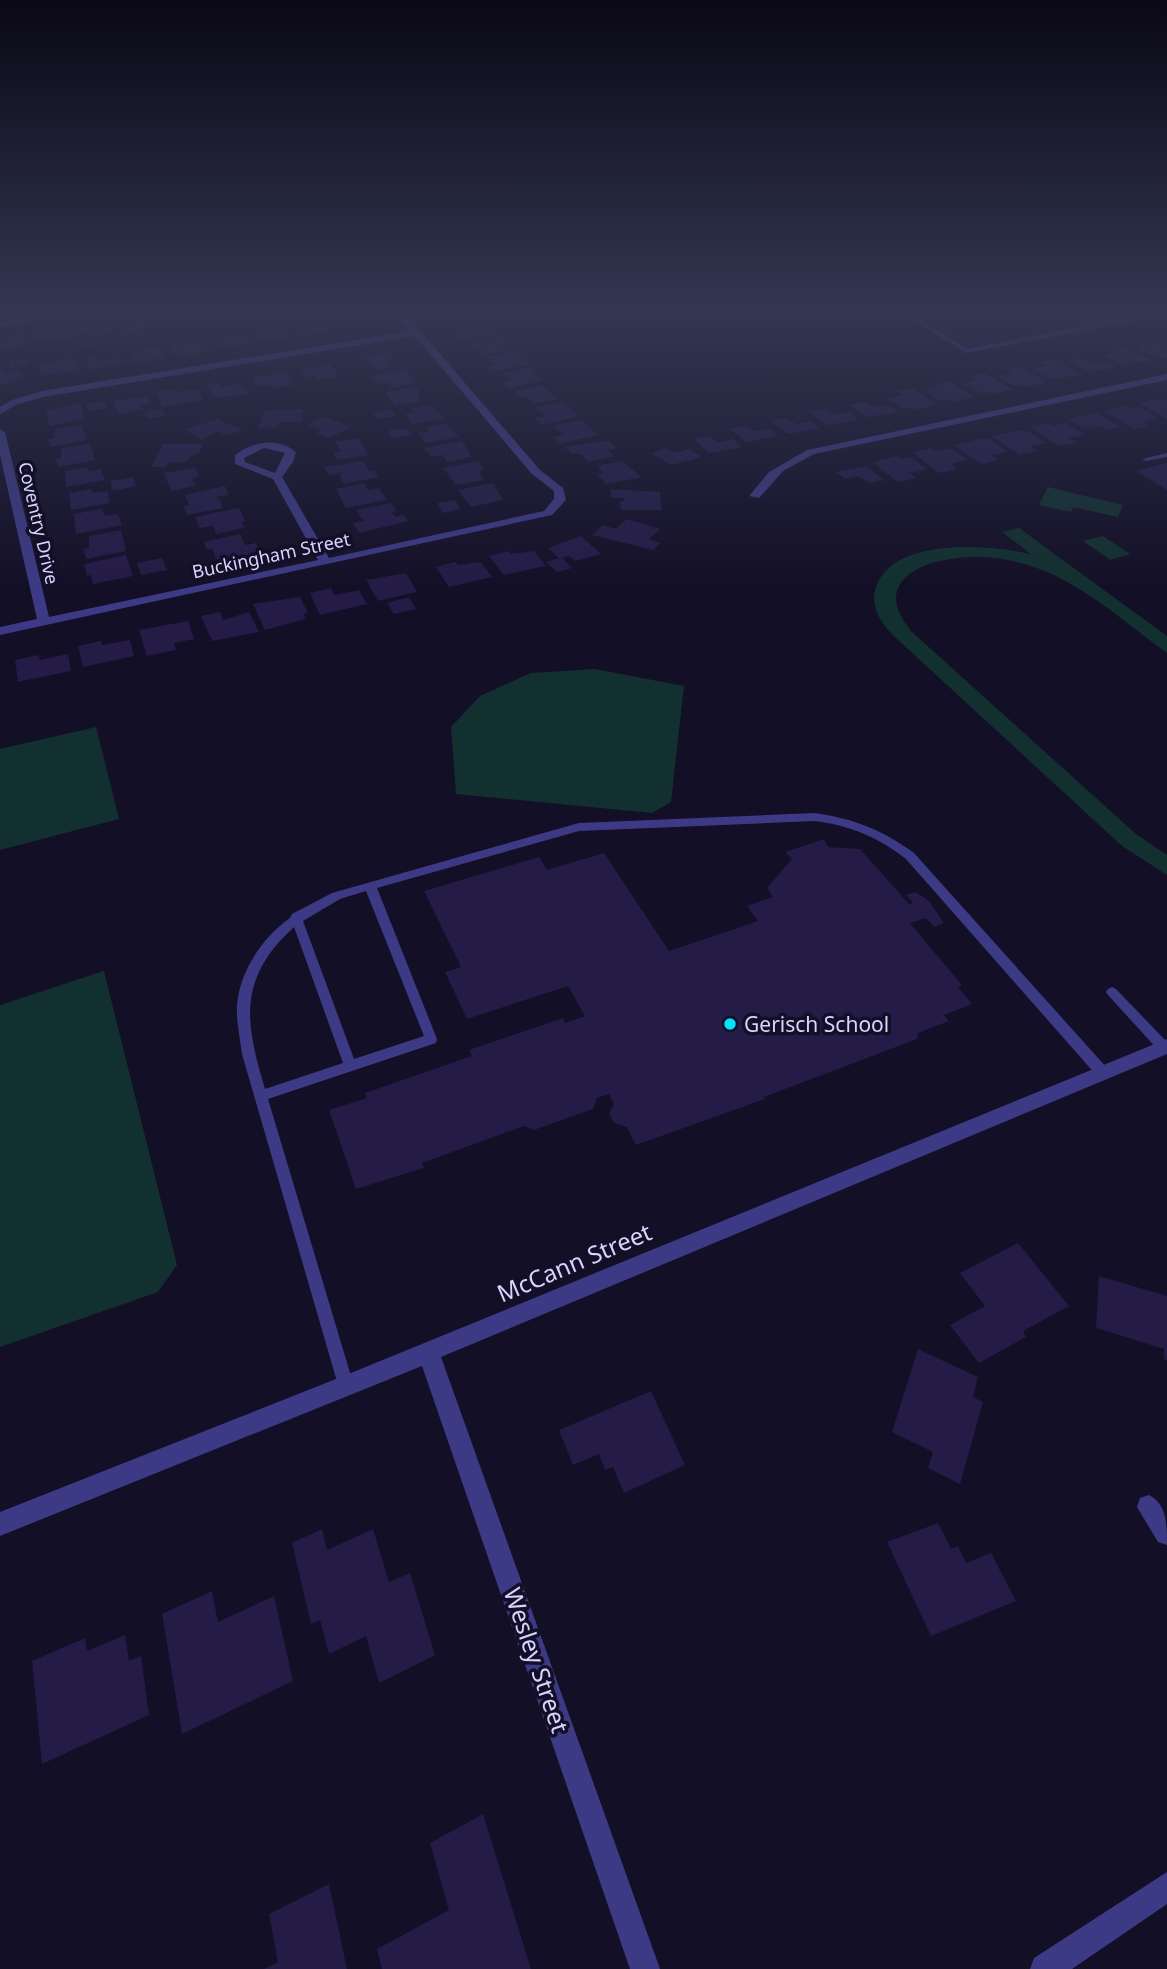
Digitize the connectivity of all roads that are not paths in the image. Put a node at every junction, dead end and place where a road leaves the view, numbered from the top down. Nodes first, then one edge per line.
1 (476, 403) edge
2 (1044, 403) edge
3 (0, 432) edge
4 (1167, 454) edge
5 (1146, 459) dead end
6 (277, 477) junction
7 (755, 496) dead end
8 (325, 562) junction
9 (44, 622) junction
10 (0, 631) edge
11 (862, 813) dead end
12 (841, 819) junction
13 (370, 886) junction
14 (296, 917) junction
15 (1112, 992) dead end
16 (1166, 1046) edge
17 (350, 1066) junction
18 (1102, 1072) junction
19 (261, 1096) junction
20 (428, 1351) junction
21 (346, 1386) junction
22 (1149, 1507) dead end
23 (0, 1524) edge
24 (1167, 1533) edge
25 (1167, 1887) edge
26 (645, 1969) edge
27 (1045, 1969) edge

1 - 8 street, Buckingham Street
2 - 7 street
3 - 9 street, Coventry Drive
4 - 5 lane
6 - 6 street
6 - 8 street
8 - 9 street, Buckingham Street
9 - 10 street, Buckingham Street
11 - 12 lane
12 - 13 lane
12 - 18 lane
13 - 14 lane
13 - 17 lane
14 - 17 lane
14 - 19 lane
15 - 16 lane
16 - 18 street, McCann Street
17 - 19 lane
18 - 20 street, McCann Street
19 - 21 lane
20 - 21 street, McCann Street
20 - 26 street, Wesley Street
21 - 23 street, McCann Street
22 - 24 street
25 - 27 street

